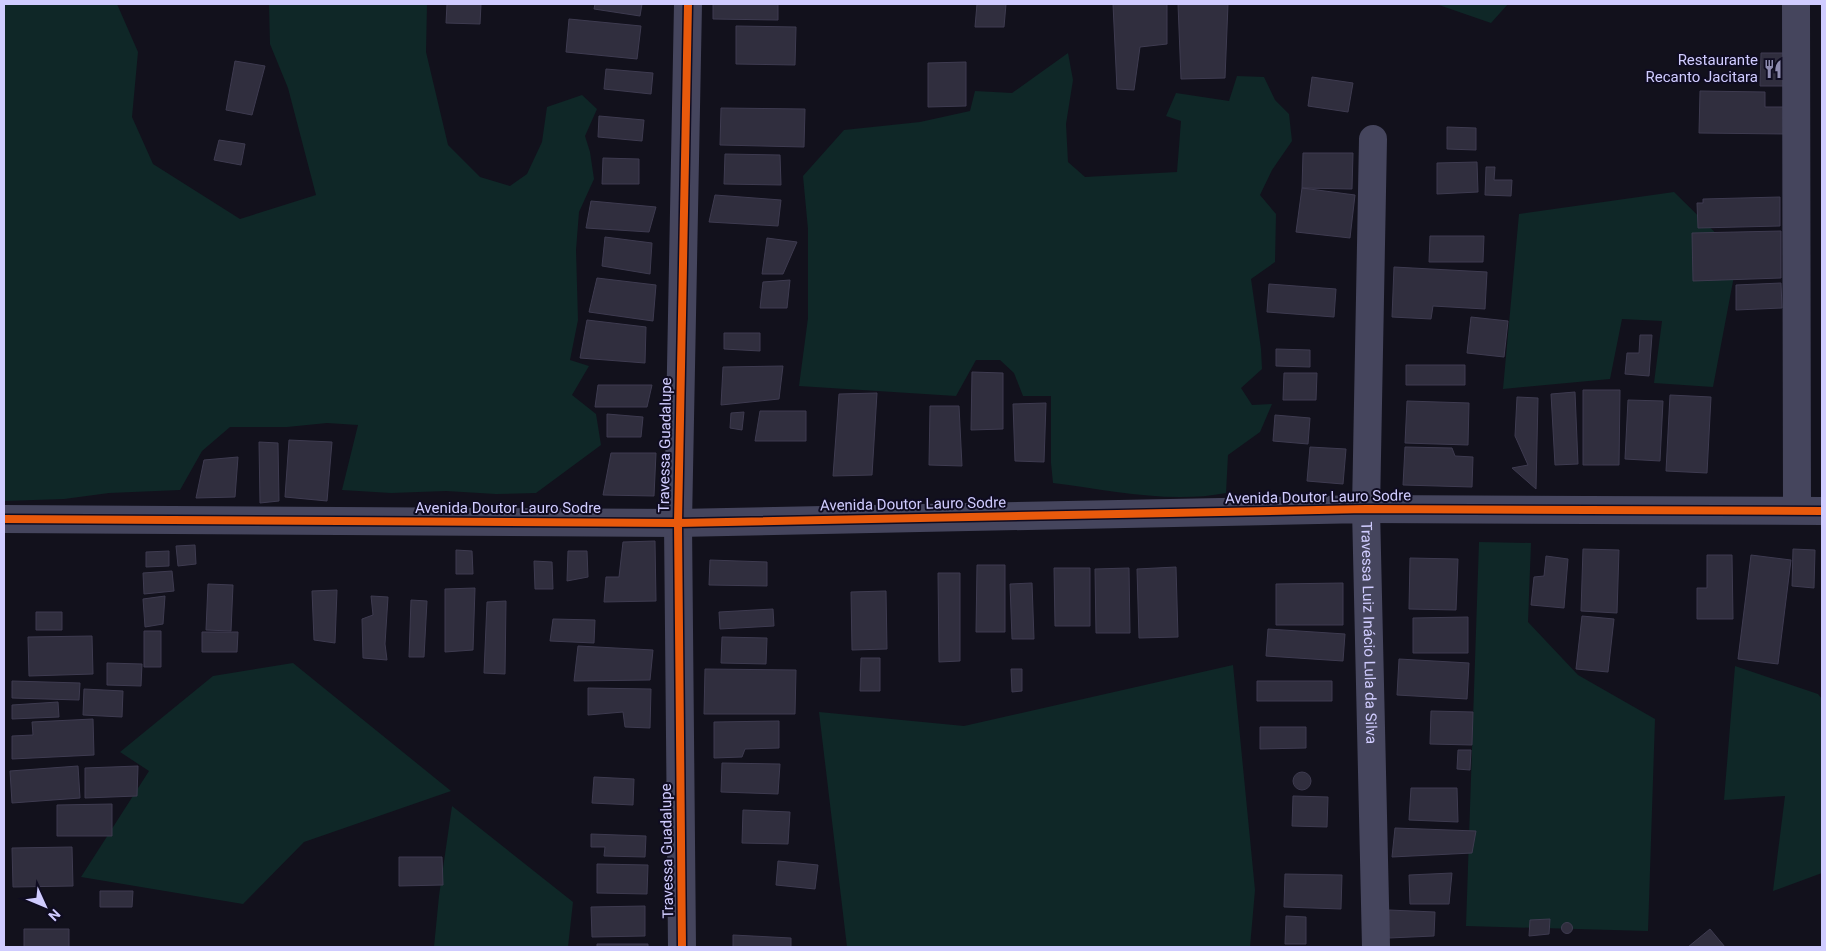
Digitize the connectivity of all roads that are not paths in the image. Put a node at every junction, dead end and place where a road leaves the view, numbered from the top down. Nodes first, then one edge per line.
1 (688, 4) edge
2 (1796, 4) edge
3 (1373, 139) dead end
4 (1366, 509) junction
5 (1810, 511) edge
6 (4, 519) edge
7 (678, 523) junction
8 (682, 947) edge
9 (1376, 947) edge

1 - 7 street, Travessa Guadalupe
2 - 5 street
3 - 4 street, Travessa Luiz Inácio Lula da Silva
4 - 5 street, Avenida Doutor Lauro Sodre
4 - 7 street, Avenida Doutor Lauro Sodre
4 - 9 street, Travessa Luiz Inácio Lula da Silva
6 - 7 street, Avenida Doutor Lauro Sodre
7 - 8 street, Travessa Guadalupe

